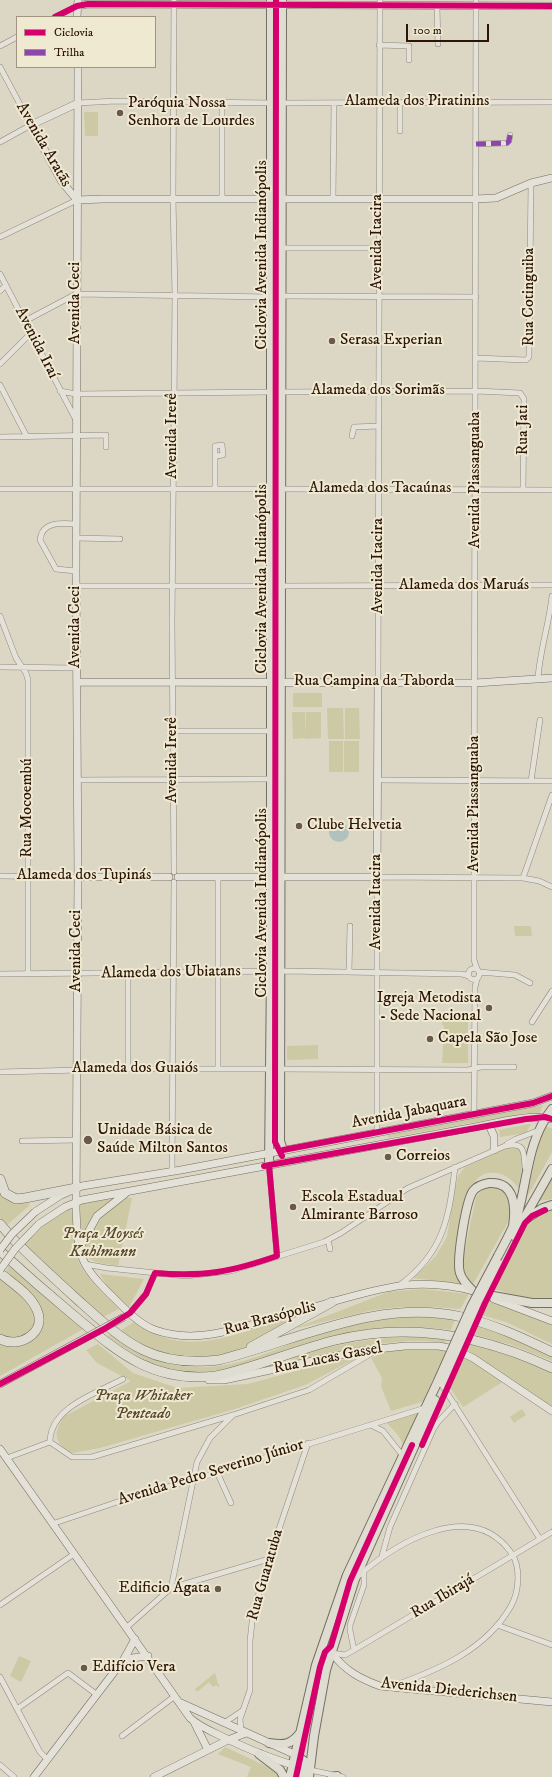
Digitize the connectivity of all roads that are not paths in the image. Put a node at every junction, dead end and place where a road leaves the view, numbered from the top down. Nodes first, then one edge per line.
1 (174, 2) edge
2 (77, 3) edge
3 (222, 3) edge
4 (271, 3) edge
5 (282, 3) edge
6 (380, 3) edge
7 (476, 3) edge
8 (437, 6) junction
9 (552, 6) edge
10 (57, 16) edge
11 (77, 16) edge
12 (16, 38) edge
13 (438, 44) dead end
14 (379, 45) junction
15 (0, 46) edge
16 (409, 60) dead end
17 (0, 67) edge
18 (78, 68) edge
19 (174, 102) junction
20 (379, 102) junction
21 (400, 102) junction
22 (476, 102) junction
23 (552, 102) edge
24 (78, 103) junction
25 (222, 103) junction
26 (272, 103) junction
27 (282, 103) junction
28 (334, 103) junction
29 (31, 125) junction
30 (400, 131) dead end
31 (510, 135) dead end
32 (0, 142) edge
33 (476, 144) junction
34 (552, 178) edge
35 (531, 183) junction
36 (173, 198) junction
37 (222, 199) junction
38 (333, 199) junction
39 (378, 199) junction
40 (476, 199) junction
41 (77, 200) junction
42 (272, 200) junction
43 (282, 200) junction
44 (0, 238) edge
45 (282, 248) junction
46 (379, 248) junction
47 (0, 274) edge
48 (6, 285) junction
49 (0, 291) edge
50 (76, 294) junction
51 (175, 296) junction
52 (282, 296) junction
53 (379, 296) junction
54 (271, 297) junction
55 (476, 297) junction
56 (25, 321) junction
57 (32, 333) junction
58 (476, 358) junction
59 (0, 364) edge
60 (0, 385) edge
61 (60, 391) junction
62 (476, 391) junction
63 (173, 392) junction
64 (271, 392) junction
65 (281, 392) junction
66 (379, 392) junction
67 (76, 394) junction
68 (76, 420) junction
69 (379, 426) junction
70 (77, 436) junction
71 (352, 436) dead end
72 (0, 437) edge
73 (27, 437) junction
74 (106, 447) dead end
75 (216, 456) dead end
76 (0, 489) edge
77 (76, 489) junction
78 (173, 489) junction
79 (215, 489) junction
80 (271, 489) junction
81 (281, 489) junction
82 (379, 489) junction
83 (476, 490) junction
84 (523, 490) junction
85 (552, 490) edge
86 (76, 524) junction
87 (76, 538) junction
88 (120, 539) dead end
89 (76, 571) junction
90 (552, 585) edge
91 (77, 586) junction
92 (173, 586) junction
93 (271, 586) junction
94 (281, 586) junction
95 (379, 586) junction
96 (475, 586) junction
97 (552, 596) edge
98 (0, 616) edge
99 (0, 667) edge
100 (22, 668) junction
101 (76, 668) junction
102 (538, 678) junction
103 (552, 678) edge
104 (77, 682) junction
105 (173, 682) junction
106 (270, 682) junction
107 (281, 682) junction
108 (378, 682) junction
109 (475, 683) junction
110 (540, 720) dead end
111 (173, 731) junction
112 (271, 731) junction
113 (270, 779) junction
114 (77, 780) junction
115 (173, 780) junction
116 (377, 780) junction
117 (474, 780) junction
118 (531, 781) junction
119 (552, 782) edge
120 (552, 795) edge
121 (0, 876) edge
122 (28, 876) junction
123 (78, 876) junction
124 (271, 876) junction
125 (281, 876) junction
126 (174, 877) junction
127 (218, 877) junction
128 (377, 877) junction
129 (474, 877) junction
130 (523, 878) junction
131 (552, 888) edge
132 (350, 926) dead end
133 (271, 971) junction
134 (280, 971) junction
135 (173, 972) junction
136 (218, 972) junction
137 (349, 972) junction
138 (376, 972) junction
139 (128, 973) junction
140 (0, 974) edge
141 (28, 974) junction
142 (77, 974) junction
143 (474, 974) junction
144 (530, 983) dead end
145 (552, 991) edge
146 (532, 1022) dead end
147 (514, 1067) dead end
148 (173, 1068) junction
149 (128, 1069) junction
150 (218, 1069) junction
151 (274, 1069) junction
152 (77, 1070) junction
153 (376, 1070) junction
154 (474, 1070) junction
155 (0, 1072) edge
156 (552, 1096) edge
157 (552, 1109) edge
158 (474, 1114) junction
159 (549, 1118) edge
160 (489, 1125) junction
161 (537, 1131) junction
162 (377, 1132) junction
163 (77, 1140) junction
164 (22, 1141) dead end
165 (505, 1146) junction
166 (365, 1147) junction
167 (283, 1150) junction
168 (494, 1150) junction
169 (269, 1153) junction
170 (269, 1165) junction
171 (455, 1167) junction
172 (552, 1169) edge
173 (172, 1171) junction
174 (526, 1174) junction
175 (0, 1179) edge
176 (166, 1186) junction
177 (76, 1188) junction
178 (126, 1193) junction
179 (76, 1201) junction
180 (552, 1205) edge
181 (522, 1222) junction
182 (0, 1224) edge
183 (513, 1226) junction
184 (328, 1240) junction
185 (330, 1248) dead end
186 (79, 1249) junction
187 (1, 1252) edge
188 (277, 1256) junction
189 (500, 1257) junction
190 (84, 1264) junction
191 (0, 1272) edge
192 (155, 1273) junction
193 (400, 1285) junction
194 (472, 1290) junction
195 (482, 1294) junction
196 (332, 1302) junction
197 (552, 1303) edge
198 (127, 1315) junction
199 (552, 1321) edge
200 (0, 1339) edge
201 (381, 1348) junction
202 (552, 1352) edge
203 (236, 1356) junction
204 (552, 1368) edge
205 (197, 1378) junction
206 (123, 1379) dead end
207 (441, 1382) junction
208 (0, 1384) edge
209 (455, 1404) junction
210 (426, 1407) junction
211 (552, 1411) edge
212 (233, 1415) junction
213 (371, 1425) junction
214 (50, 1442) junction
215 (308, 1443) junction
216 (1, 1448) edge
217 (403, 1456) junction
218 (7, 1458) junction
219 (217, 1472) junction
220 (193, 1480) junction
221 (396, 1489) junction
222 (231, 1503) dead end
223 (380, 1523) junction
224 (52, 1524) junction
225 (390, 1527) junction
226 (552, 1532) edge
227 (540, 1539) junction
228 (74, 1554) junction
229 (513, 1555) junction
230 (382, 1556) junction
231 (269, 1559) junction
232 (364, 1572) junction
233 (355, 1579) junction
234 (171, 1588) junction
235 (0, 1605) edge
236 (333, 1616) junction
237 (497, 1625) junction
238 (127, 1627) junction
239 (135, 1639) junction
240 (552, 1645) edge
241 (354, 1650) junction
242 (332, 1653) junction
243 (148, 1656) junction
244 (124, 1659) junction
245 (0, 1678) edge
246 (388, 1688) junction
247 (96, 1694) junction
248 (177, 1699) junction
249 (552, 1702) edge
250 (17, 1709) junction
251 (243, 1710) junction
252 (194, 1722) junction
253 (223, 1724) junction
254 (302, 1731) junction
255 (243, 1732) junction
256 (122, 1736) dead end
257 (228, 1740) junction
258 (269, 1743) junction
259 (208, 1750) junction
260 (259, 1754) junction
261 (296, 1755) junction
262 (47, 1759) junction
263 (0, 1765) edge
264 (294, 1766) junction
265 (308, 1772) edge
266 (14, 1777) edge
267 (34, 1777) edge
268 (154, 1777) edge
269 (284, 1777) edge
270 (290, 1777) edge
271 (302, 1777) edge
272 (338, 1777) edge

1 - 2 street
1 - 3 street
1 - 19 street, Avenida Irerê
2 - 10 street
2 - 11 street
3 - 4 street
4 - 5 street
4 - 26 main road
5 - 6 street
5 - 27 main road
6 - 8 street
6 - 14 street, Avenida Itacira
7 - 8 street
7 - 9 street
7 - 22 street, Avenida Piassanguaba
8 - 13 street
12 - 15 street
14 - 16 street
14 - 20 street, Avenida Itacira
17 - 29 street, Avenida Aratãs
18 - 24 street, Avenida Ceci
19 - 24 street
19 - 25 street
19 - 36 street, Avenida Irerê
20 - 21 street, Alameda dos Piratinins
20 - 28 street, Alameda dos Piratinins
20 - 39 street, Avenida Itacira
21 - 22 street, Alameda dos Piratinins
21 - 30 street
22 - 23 street, Alameda dos Piratinins
22 - 33 street, Avenida Piassanguaba
24 - 29 street
24 - 41 street, Avenida Ceci
25 - 26 street
25 - 37 street
26 - 42 main road
27 - 28 street, Alameda dos Piratinins
27 - 43 main road
28 - 38 street
29 - 32 street
29 - 41 street, Avenida Aratãs
31 - 33 street
33 - 40 street, Avenida Piassanguaba
34 - 35 street
35 - 40 street
35 - 58 street, Rua Cotinguiba
36 - 37 street
36 - 41 street
36 - 51 street, Avenida Irerê
37 - 42 street
38 - 39 street
38 - 43 street
39 - 40 street
39 - 46 street, Avenida Itacira
40 - 55 street, Avenida Piassanguaba
41 - 44 street
41 - 50 street, Avenida Ceci
42 - 43 street
42 - 54 main road
43 - 45 main road
45 - 46 street
45 - 52 main road
46 - 53 street, Avenida Itacira
47 - 48 street, Avenida Iraí
48 - 49 street
48 - 56 street, Avenida Iraí
50 - 51 street
50 - 56 street
50 - 67 street, Avenida Ceci
51 - 54 street
51 - 63 street, Avenida Irerê
52 - 53 street
52 - 65 main road
53 - 55 street
53 - 66 street, Avenida Itacira
54 - 64 main road
55 - 58 street, Avenida Piassanguaba
56 - 57 street, Avenida Iraí
57 - 59 street
57 - 61 street, Avenida Iraí
58 - 62 street, Avenida Piassanguaba
60 - 73 street
61 - 67 street, Avenida Iraí
61 - 68 street, Avenida Iraí
62 - 66 street, Alameda dos Sorimãs
62 - 83 street, Avenida Piassanguaba
62 - 84 street, Rua Jati
63 - 64 street
63 - 67 street
63 - 78 street, Avenida Irerê
64 - 80 main road
65 - 66 street, Alameda dos Sorimãs
65 - 81 main road
66 - 69 street, Avenida Itacira
67 - 68 street, Avenida Ceci
68 - 70 street, Avenida Ceci
69 - 71 street
69 - 82 street, Avenida Itacira
70 - 73 street
70 - 74 street
70 - 77 street, Avenida Ceci
72 - 73 street
75 - 79 street
76 - 77 street
77 - 78 street
77 - 86 street, Avenida Ceci
78 - 79 street
78 - 92 street, Avenida Irerê
79 - 80 street
80 - 93 main road
81 - 82 street, Alameda dos Tacaúnas
81 - 94 main road
82 - 83 street, Alameda dos Tacaúnas
82 - 95 street, Avenida Itacira
83 - 84 street, Alameda dos Tacaúnas
83 - 96 street, Avenida Piassanguaba
84 - 85 street, Alameda dos Tacaúnas
86 - 87 street, Avenida Ceci
86 - 89 street
87 - 88 street
87 - 89 street, Avenida Ceci
89 - 91 street, Avenida Ceci
90 - 96 street, Alameda dos Maruás
91 - 92 street
91 - 101 street, Avenida Ceci
92 - 93 street
92 - 105 street, Avenida Irerê
93 - 106 main road
94 - 95 street, Alameda dos Maruás
94 - 107 main road
95 - 96 street, Alameda dos Maruás
95 - 108 street, Avenida Itacira
96 - 109 street, Avenida Piassanguaba
97 - 102 street
98 - 100 street, Rua Mocoembú
99 - 100 street
100 - 101 street
100 - 122 street, Rua Mocoembú
101 - 104 street, Avenida Ceci
102 - 103 street, Rua Campina da Taborda
102 - 109 street, Rua Campina da Taborda
104 - 105 street, Rua Campina da Taborda
104 - 114 street, Avenida Ceci
105 - 106 street, Rua Campina da Taborda
105 - 111 street, Avenida Irerê
106 - 107 street, Rua Campina da Taborda
106 - 112 main road
107 - 108 street, Rua Campina da Taborda
107 - 125 main road
108 - 109 street, Rua Campina da Taborda
108 - 116 street, Avenida Itacira
109 - 117 street, Avenida Piassanguaba
110 - 118 street
111 - 112 street
111 - 115 street, Avenida Irerê
112 - 113 main road
113 - 115 street
113 - 124 main road
114 - 115 street
114 - 123 street, Avenida Ceci
115 - 126 street, Avenida Irerê
116 - 117 street
116 - 128 street, Avenida Itacira
117 - 118 street
117 - 129 street, Avenida Piassanguaba
118 - 119 street
120 - 130 street
121 - 122 street, Alameda dos Tupinás
122 - 123 street, Alameda dos Tupinás
122 - 141 street, Rua Mocoembú
123 - 126 street, Alameda dos Tupinás
123 - 142 street, Avenida Ceci
124 - 125 street, Alameda dos Tupinás
124 - 127 street, Alameda dos Tupinás
124 - 133 main road
125 - 128 street, Alameda dos Tupinás
125 - 134 main road
126 - 127 street, Alameda dos Tupinás
126 - 135 street, Avenida Irerê
127 - 136 street
128 - 129 street, Alameda dos Tupinás
128 - 138 street, Avenida Itacira
129 - 130 street, Alameda dos Tupinás
129 - 143 street, Avenida Piassanguaba
130 - 131 street, Alameda dos Tupinás
132 - 137 street
133 - 134 street, Alameda dos Ubiatans
133 - 136 street, Alameda dos Ubiatans
133 - 151 main road
134 - 137 street, Alameda dos Ubiatans
134 - 151 main road
135 - 136 street, Alameda dos Ubiatans
135 - 139 street, Alameda dos Ubiatans
135 - 148 street, Avenida Irerê
136 - 150 street
137 - 138 street, Alameda dos Ubiatans
138 - 143 street, Alameda dos Ubiatans
138 - 153 street, Avenida Itacira
139 - 142 street, Alameda dos Ubiatans
139 - 149 street
140 - 141 street, Alameda dos Ubiatans
141 - 142 street, Alameda dos Ubiatans
142 - 152 street, Avenida Ceci
143 - 144 street, Alameda dos Ubiatans
143 - 154 street
145 - 146 street
147 - 154 street, Alameda dos Guaiós
148 - 149 street, Alameda dos Guaiós
148 - 150 street, Alameda dos Guaiós
148 - 173 street, Avenida Irerê
149 - 152 street, Alameda dos Guaiós
150 - 151 street, Alameda dos Guaiós
151 - 153 street, Alameda dos Guaiós
151 - 167 main road
151 - 169 main road
152 - 155 street, Alameda dos Guaiós
152 - 163 street, Avenida Ceci
153 - 154 street, Alameda dos Guaiós
153 - 162 street, Avenida Itacira
154 - 158 street
156 - 158 street, Avenida Jabaquara
157 - 159 main road
158 - 162 street, Avenida Jabaquara
159 - 160 street, Avenida Jabaquara
159 - 161 main road
160 - 166 street, Avenida Jabaquara
160 - 168 street
161 - 165 street
161 - 174 main road
162 - 166 street
162 - 167 street, Avenida Jabaquara
163 - 164 street
163 - 177 street, Avenida Ceci
165 - 168 street
165 - 174 street
166 - 170 street, Avenida Jabaquara
167 - 169 street, Avenida Jabaquara
168 - 171 street
169 - 170 main road
169 - 173 street, Avenida Jabaquara
170 - 176 street, Avenida Jabaquara
170 - 188 street
171 - 184 street
171 - 193 street
172 - 181 main road
173 - 176 street
173 - 177 street, Avenida Jabaquara
174 - 183 main road
175 - 177 highway
176 - 178 street, Avenida Jabaquara
177 - 179 street, Rua Brasópolis
177 - 187 street, Avenida Jabaquara, bridge
178 - 179 street, Avenida Jabaquara
178 - 186 street
179 - 186 street, Rua Brasópolis
179 - 191 street, Avenida Jabaquara, bridge
180 - 181 main road
181 - 189 main road
182 - 203 highway
183 - 189 main road
183 - 194 main road
184 - 185 street
184 - 188 street
186 - 190 street, Rua Brasópolis
187 - 205 highway
188 - 192 street
189 - 207 main road, bridge
190 - 192 street
190 - 198 street, Rua Brasópolis
191 - 200 highway
192 - 198 street
193 - 194 street, Rua Brasópolis
193 - 196 street, Rua Brasópolis
194 - 195 street, Rua Brasópolis
195 - 197 main road
195 - 199 street, Rua Brasópolis
196 - 198 street, Rua Brasópolis
196 - 203 highway
198 - 208 street, bridge
201 - 205 street, Rua Lucas Gassel
201 - 211 street, Rua Lucas Gassel
201 - 212 street
202 - 203 highway
204 - 205 highway
206 - 214 street
207 - 209 street
207 - 210 main road
207 - 221 main road
209 - 225 street
209 - 227 street
210 - 213 street, Avenida Pedro Severino Júnior
210 - 217 main road
212 - 214 street
212 - 220 street
213 - 215 street, Avenida Pedro Severino Júnior
213 - 217 street
214 - 218 street
215 - 219 street, Avenida Pedro Severino Júnior
215 - 231 street, Rua Guaratuba
216 - 218 street
217 - 221 main road
217 - 236 main road
218 - 224 street
219 - 220 street, Avenida Pedro Severino Júnior
219 - 222 street
220 - 224 street, Avenida Pedro Severino Júnior
220 - 234 street
221 - 223 main road
223 - 225 street
223 - 233 main road
224 - 228 street
225 - 230 street
226 - 227 street, Rua Ibirajá
227 - 229 street, Rua Ibirajá
228 - 235 street
228 - 238 street
229 - 230 street
229 - 237 street
229 - 241 street, Rua Ibirajá
230 - 232 street
231 - 234 street
231 - 251 street, Rua Guaratuba
232 - 233 street
232 - 241 street
233 - 242 main road
234 - 238 street
236 - 242 main road
236 - 254 main road
237 - 240 street
237 - 246 street
238 - 239 street
239 - 243 street
239 - 244 street
241 - 242 street, Rua Ibirajá
242 - 246 street, Avenida Diederichsen
242 - 265 main road
243 - 244 street
243 - 248 street
244 - 247 street
245 - 250 street
246 - 249 street, Avenida Diederichsen
247 - 250 street
247 - 262 street
248 - 252 street
248 - 253 street
248 - 256 street
250 - 262 street
251 - 253 street
251 - 255 street, Rua Guaratuba
252 - 257 street
252 - 259 street
253 - 255 street
254 - 258 main road
254 - 261 main road
255 - 257 street
255 - 258 street
257 - 259 street
257 - 260 street
258 - 261 street
259 - 268 street
260 - 264 street
260 - 269 main road
261 - 264 main road
261 - 265 main road
262 - 267 street
263 - 266 street
264 - 265 street
264 - 270 main road
265 - 271 main road
265 - 272 street

